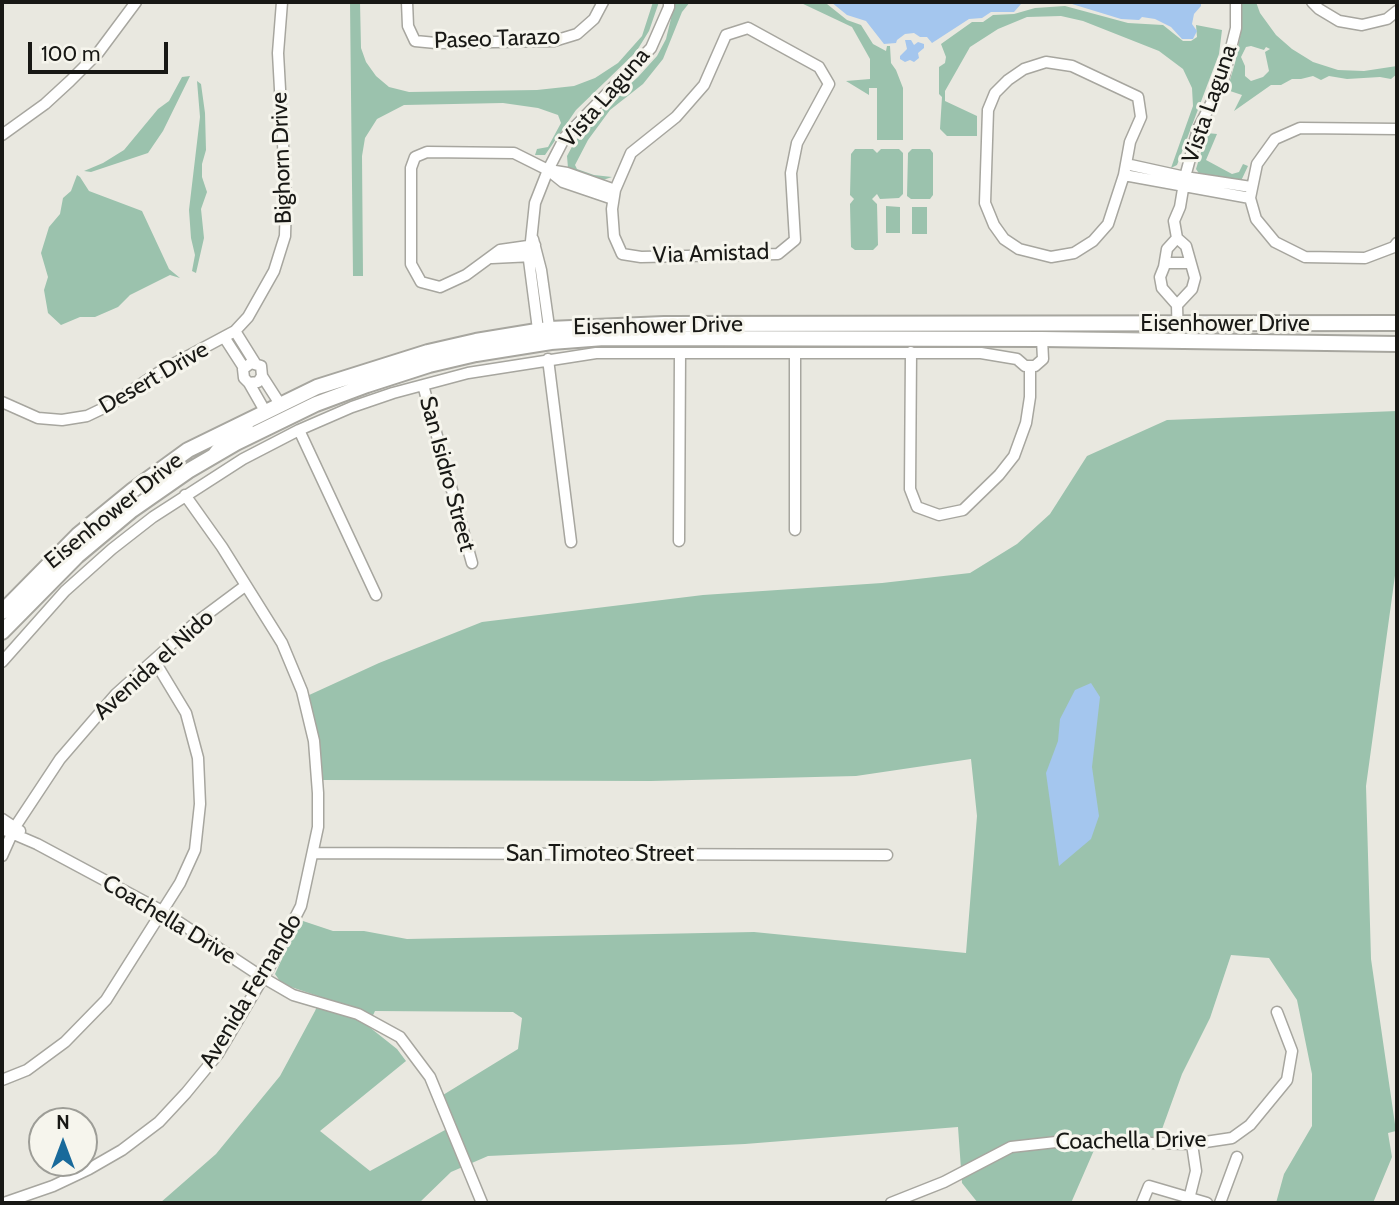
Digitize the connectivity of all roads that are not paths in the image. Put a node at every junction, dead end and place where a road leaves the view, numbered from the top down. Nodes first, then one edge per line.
1 (136, 2) edge
2 (282, 2) edge
3 (407, 2) edge
4 (603, 2) edge
5 (669, 2) edge
6 (1236, 2) edge
7 (1312, 2) edge
8 (1397, 11) edge
9 (1397, 130) edge
10 (2, 135) edge
11 (1126, 164) junction
12 (548, 170) junction
13 (1124, 175) junction
14 (1184, 181) junction
15 (1250, 192) junction
16 (614, 194) junction
17 (1177, 236) junction
18 (1397, 243) edge
19 (533, 248) junction
20 (1165, 262) junction
21 (1189, 263) junction
22 (1177, 306) junction
23 (1178, 323) junction
24 (1397, 324) edge
25 (235, 331) junction
26 (545, 336) junction
27 (224, 337) junction
28 (1042, 339) junction
29 (1178, 341) junction
30 (1397, 344) edge
31 (911, 352) junction
32 (680, 353) junction
33 (795, 353) junction
34 (548, 359) junction
35 (255, 363) junction
36 (1030, 366) junction
37 (244, 368) junction
38 (262, 376) junction
39 (248, 383) junction
40 (423, 384) junction
41 (2, 403) edge
42 (280, 404) junction
43 (265, 411) junction
44 (299, 430) junction
45 (213, 456) junction
46 (185, 495) junction
47 (795, 530) dead end
48 (678, 541) dead end
49 (571, 542) dead end
50 (472, 563) dead end
51 (245, 586) junction
52 (376, 595) dead end
53 (2, 612) edge
54 (2, 632) edge
55 (154, 660) junction
56 (2, 662) edge
57 (2, 819) edge
58 (2, 829) edge
59 (14, 831) junction
60 (313, 853) junction
61 (887, 855) dead end
62 (2, 856) edge
63 (162, 911) junction
64 (262, 977) junction
65 (1277, 1012) dead end
66 (2, 1080) edge
67 (1192, 1144) junction
68 (1237, 1157) dead end
69 (1189, 1200) edge
70 (4, 1203) edge
71 (482, 1203) edge
72 (891, 1203) edge
73 (1142, 1203) edge
74 (1207, 1203) edge
75 (1220, 1203) edge

1 - 10 street
2 - 25 street, Bighorn Drive
3 - 4 street, Paseo Tarazo
5 - 12 street, Vista Laguna
6 - 14 street, Vista Laguna
7 - 8 street
9 - 15 street
11 - 13 street
11 - 13 street
11 - 14 street
12 - 16 street
12 - 19 street, Vista Laguna
12 - 19 street
13 - 14 street
14 - 15 street
14 - 17 street, Vista Laguna
15 - 18 street
16 - 16 street, Via Amistad
17 - 20 street, Vista Laguna
17 - 21 street, Vista Laguna
19 - 26 street, Vista Laguna
20 - 21 street
20 - 22 street
21 - 22 street
22 - 23 street
23 - 24 main road, Eisenhower Drive
23 - 26 main road, Eisenhower Drive
23 - 29 street
25 - 27 street, Bighorn Drive
25 - 35 street
26 - 28 main road, Eisenhower Drive
26 - 42 main road, Eisenhower Drive
26 - 45 main road, Eisenhower Drive
27 - 37 street
27 - 41 street, Desert Drive
28 - 29 main road, Eisenhower Drive
28 - 36 street
29 - 30 main road, Eisenhower Drive
31 - 33 street, Eisenhower Drive
31 - 36 street, Eisenhower Drive
31 - 36 street
32 - 33 street, Eisenhower Drive
32 - 34 street, Eisenhower Drive
32 - 48 street
33 - 47 street
34 - 40 street, Eisenhower Drive
34 - 49 street
35 - 37 street
35 - 38 street
37 - 39 street
38 - 39 street
38 - 42 street
39 - 43 street
40 - 44 street, Eisenhower Drive
40 - 50 street, San Isidro Street
42 - 43 main road, Eisenhower Drive
42 - 45 street
43 - 53 main road, Eisenhower Drive
44 - 46 street, Eisenhower Drive
44 - 52 street
45 - 54 main road, Eisenhower Drive
46 - 51 street, Avenida Fernando
46 - 56 street, Eisenhower Drive
51 - 55 street, Avenida el Nido
51 - 60 street, Avenida Fernando
55 - 59 street, Avenida el Nido
55 - 63 street
57 - 59 street, Coachella Drive
58 - 59 street, Coachella Drive
59 - 62 street, Avenida el Nido
59 - 63 street, Coachella Drive
60 - 61 street, San Timoteo Street
60 - 64 street, Avenida Fernando
63 - 64 street, Coachella Drive
63 - 66 street
64 - 70 street, Avenida Fernando
64 - 71 street, Coachella Drive
65 - 67 street, Coachella Drive
67 - 69 street
67 - 72 street, Coachella Drive
68 - 75 street
69 - 73 street
69 - 74 street

